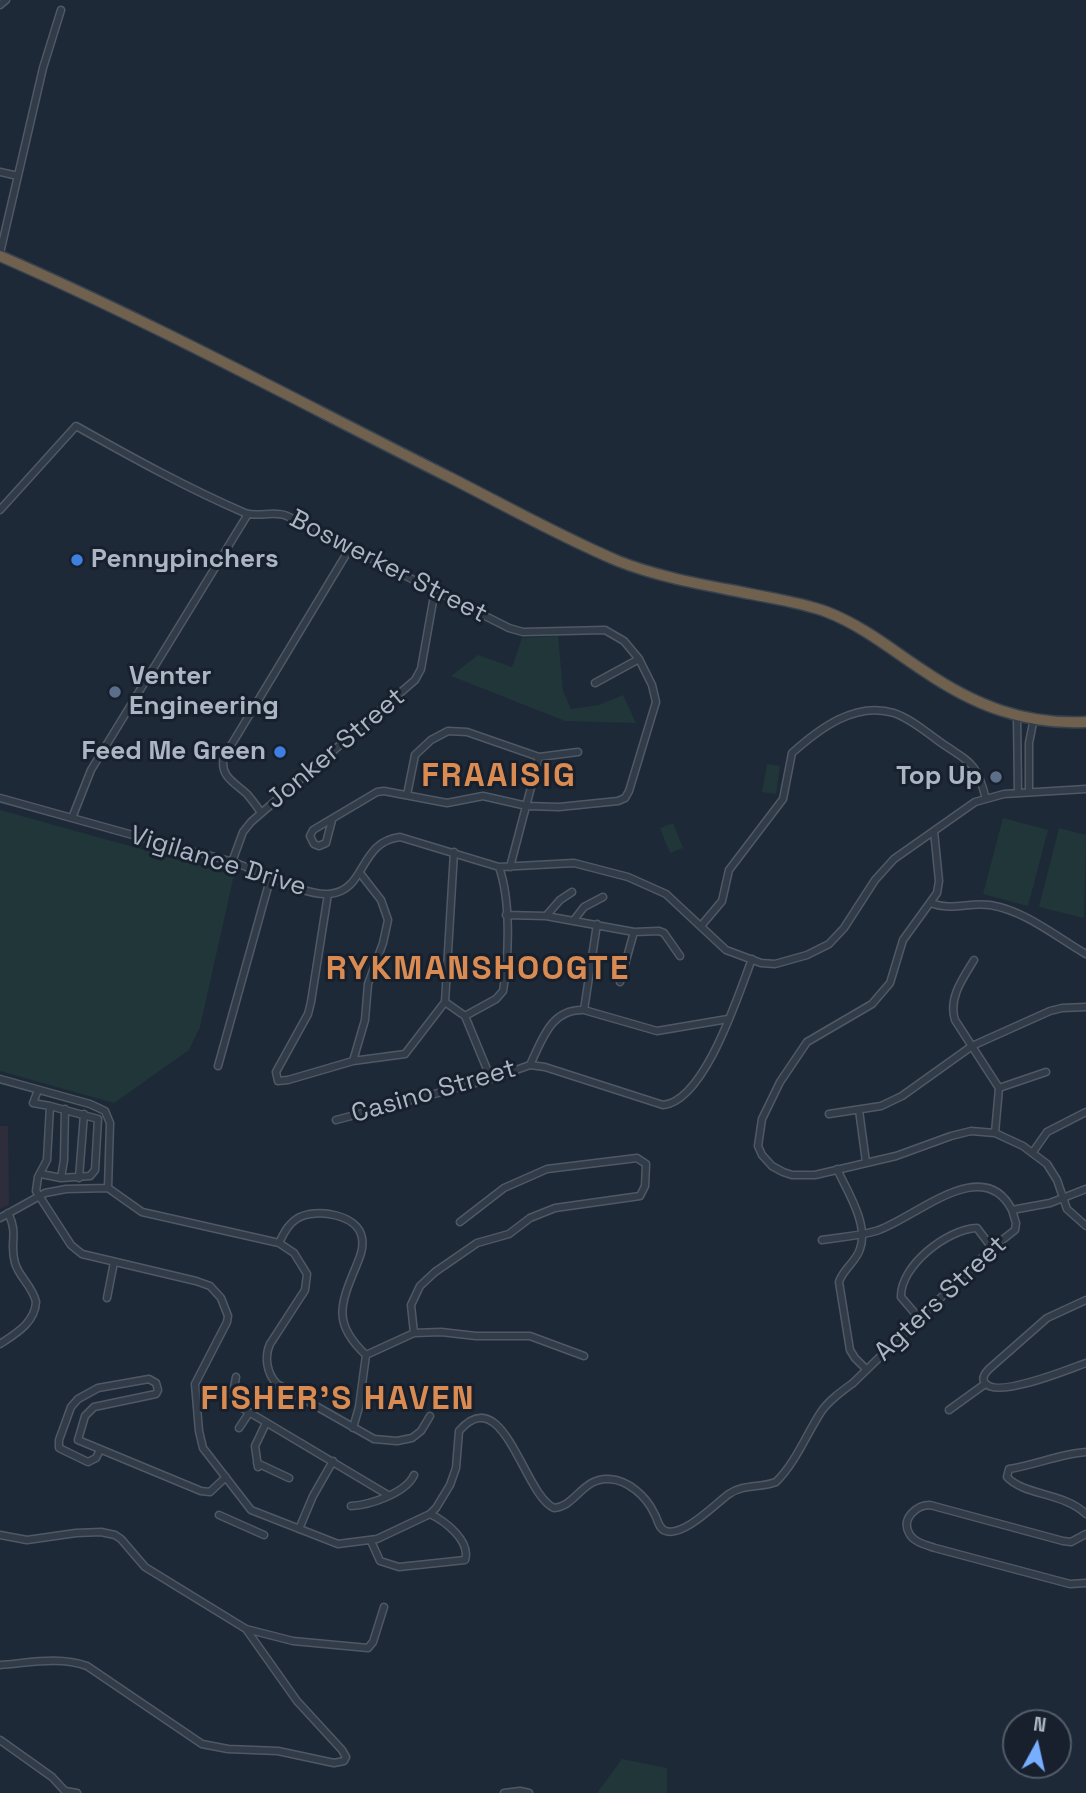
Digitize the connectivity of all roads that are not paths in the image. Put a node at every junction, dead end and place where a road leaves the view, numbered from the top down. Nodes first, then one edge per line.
1 (6, 0) edge
2 (0, 5) edge
3 (61, 10) dead end
4 (0, 172) edge
5 (18, 176) junction
6 (0, 254) edge
7 (0, 510) edge
8 (248, 514) junction
9 (350, 548) junction
10 (435, 590) junction
11 (639, 659) junction
12 (596, 683) dead end
13 (1017, 715) junction
14 (1034, 718) junction
15 (1086, 722) edge
16 (578, 752) dead end
17 (539, 757) junction
18 (1086, 789) edge
19 (1029, 792) junction
20 (1018, 793) junction
21 (407, 795) junction
22 (0, 798) edge
23 (986, 799) junction
24 (527, 806) junction
25 (261, 813) junction
26 (72, 818) junction
27 (331, 820) dead end
28 (934, 831) junction
29 (454, 852) junction
30 (232, 862) junction
31 (499, 867) junction
32 (510, 867) junction
33 (360, 873) junction
34 (271, 876) junction
35 (572, 892) dead end
36 (328, 894) junction
37 (603, 897) dead end
38 (931, 902) junction
39 (506, 915) junction
40 (546, 916) junction
41 (574, 920) junction
42 (597, 925) junction
43 (701, 926) junction
44 (634, 932) junction
45 (1086, 954) edge
46 (680, 956) dead end
47 (752, 959) junction
48 (974, 960) dead end
49 (620, 982) dead end
50 (445, 1002) junction
51 (1086, 1007) edge
52 (584, 1010) junction
53 (465, 1016) junction
54 (728, 1019) junction
55 (972, 1046) junction
56 (353, 1061) junction
57 (530, 1065) junction
58 (218, 1066) dead end
59 (1046, 1072) dead end
60 (0, 1079) edge
61 (491, 1079) junction
62 (999, 1088) junction
63 (38, 1090) junction
64 (50, 1106) junction
65 (65, 1109) junction
66 (859, 1110) junction
67 (1086, 1112) edge
68 (83, 1114) junction
69 (829, 1114) dead end
70 (336, 1120) dead end
71 (995, 1133) junction
72 (1033, 1152) junction
73 (866, 1162) junction
74 (837, 1169) junction
75 (41, 1174) junction
76 (61, 1178) junction
77 (79, 1178) junction
78 (108, 1188) junction
79 (1086, 1189) edge
80 (38, 1195) junction
81 (1063, 1199) junction
82 (1012, 1210) junction
83 (8, 1213) junction
84 (0, 1218) edge
85 (460, 1222) dead end
86 (1086, 1226) edge
87 (862, 1234) junction
88 (822, 1240) dead end
89 (279, 1243) junction
90 (992, 1248) junction
91 (114, 1262) junction
92 (107, 1298) dead end
93 (1086, 1300) edge
94 (919, 1318) junction
95 (414, 1333) junction
96 (0, 1344) edge
97 (366, 1355) junction
98 (584, 1356) dead end
99 (1086, 1363) edge
100 (866, 1368) junction
101 (236, 1377) dead end
102 (985, 1384) junction
103 (949, 1410) dead end
104 (249, 1413) junction
105 (430, 1416) dead end
106 (266, 1423) junction
107 (239, 1428) dead end
108 (353, 1428) junction
109 (61, 1433) junction
110 (78, 1440) junction
111 (100, 1450) junction
112 (1086, 1452) edge
113 (333, 1461) junction
114 (414, 1475) dead end
115 (226, 1476) junction
116 (289, 1478) dead end
117 (388, 1495) junction
118 (351, 1506) dead end
119 (251, 1510) junction
120 (430, 1514) junction
121 (1086, 1514) edge
122 (219, 1515) dead end
123 (241, 1525) junction
124 (299, 1529) junction
125 (1086, 1534) edge
126 (0, 1535) edge
127 (264, 1535) dead end
128 (371, 1541) junction
129 (1086, 1583) edge
130 (384, 1607) dead end
131 (246, 1629) junction
132 (0, 1665) edge
133 (0, 1740) edge
134 (64, 1792) edge
135 (77, 1793) edge
136 (504, 1793) edge
137 (529, 1793) edge

1 - 2 street
3 - 5 street
4 - 5 street
5 - 6 street
6 - 13 highway
7 - 8 street, Boswerker Street
8 - 9 street, Boswerker Street
8 - 26 street
9 - 10 street, Boswerker Street
9 - 25 street
10 - 11 street, Boswerker Street
10 - 25 street, Jonker Street
11 - 12 street
11 - 24 street
13 - 14 highway
13 - 20 street
14 - 15 highway
14 - 19 street
16 - 17 street
17 - 21 street
17 - 24 street
18 - 19 street, Vigilance Drive
19 - 20 street, Vigilance Drive
20 - 23 street, Vigilance Drive
21 - 24 street
21 - 27 street
22 - 26 street, Vigilance Drive
23 - 28 street, Vigilance Drive
23 - 43 street
24 - 32 street
25 - 30 street, Jonker Street
26 - 30 street, Vigilance Drive
28 - 38 street
28 - 47 street, Vigilance Drive
29 - 31 street, Vigilance Drive
29 - 33 street, Vigilance Drive
29 - 50 street
30 - 34 street, Vigilance Drive
31 - 32 street, Vigilance Drive
31 - 39 street
32 - 43 street, Vigilance Drive
33 - 36 street, Vigilance Drive
33 - 56 street
34 - 36 street, Vigilance Drive
34 - 58 street
35 - 40 street
36 - 56 street
37 - 41 street
38 - 45 street
38 - 74 street
39 - 40 street
39 - 53 street
40 - 41 street
41 - 42 street
42 - 44 street
42 - 52 street
43 - 47 street, Vigilance Drive
44 - 46 street
44 - 49 street
47 - 54 street
48 - 55 street
50 - 53 street
50 - 56 street
51 - 55 street
52 - 54 street
52 - 57 street, Casino Street
53 - 61 street
54 - 57 street
55 - 62 street
55 - 66 street
57 - 61 street, Casino Street
59 - 62 street
60 - 63 street
61 - 70 street, Casino Street
62 - 71 street
63 - 64 street
63 - 78 street
64 - 65 street
64 - 75 street
65 - 68 street
65 - 76 street
66 - 69 street
66 - 73 street
67 - 72 street
68 - 77 street
68 - 77 street
71 - 72 street
71 - 73 street
72 - 81 street
73 - 74 street
74 - 87 street
75 - 76 street
75 - 80 street
76 - 77 street
78 - 80 street
78 - 89 street
79 - 81 street
80 - 83 street
80 - 91 street
81 - 82 street
81 - 86 street
82 - 87 street
82 - 90 street, Agters Street
83 - 84 street
83 - 96 street
85 - 95 street
87 - 88 street
87 - 100 street
89 - 97 street
89 - 108 street
90 - 94 street, Agters Street
90 - 94 street
91 - 92 street
91 - 115 street
93 - 102 street
94 - 100 street, Agters Street
95 - 97 street
95 - 98 street
97 - 108 street
99 - 102 street
100 - 120 street, Agters Street
101 - 104 street
102 - 103 street
104 - 106 street
104 - 107 street
105 - 108 street
106 - 113 street
106 - 116 street
109 - 110 street
109 - 110 street
109 - 111 street
110 - 111 street
111 - 115 street
112 - 121 street
113 - 117 street
113 - 124 street
114 - 117 street
115 - 119 street
117 - 118 street
119 - 123 street
119 - 124 street
120 - 128 street
120 - 128 street
122 - 123 street
123 - 127 street
124 - 128 street
125 - 129 street
126 - 131 street
130 - 131 street
131 - 132 street
133 - 134 street
134 - 135 street
136 - 137 street

